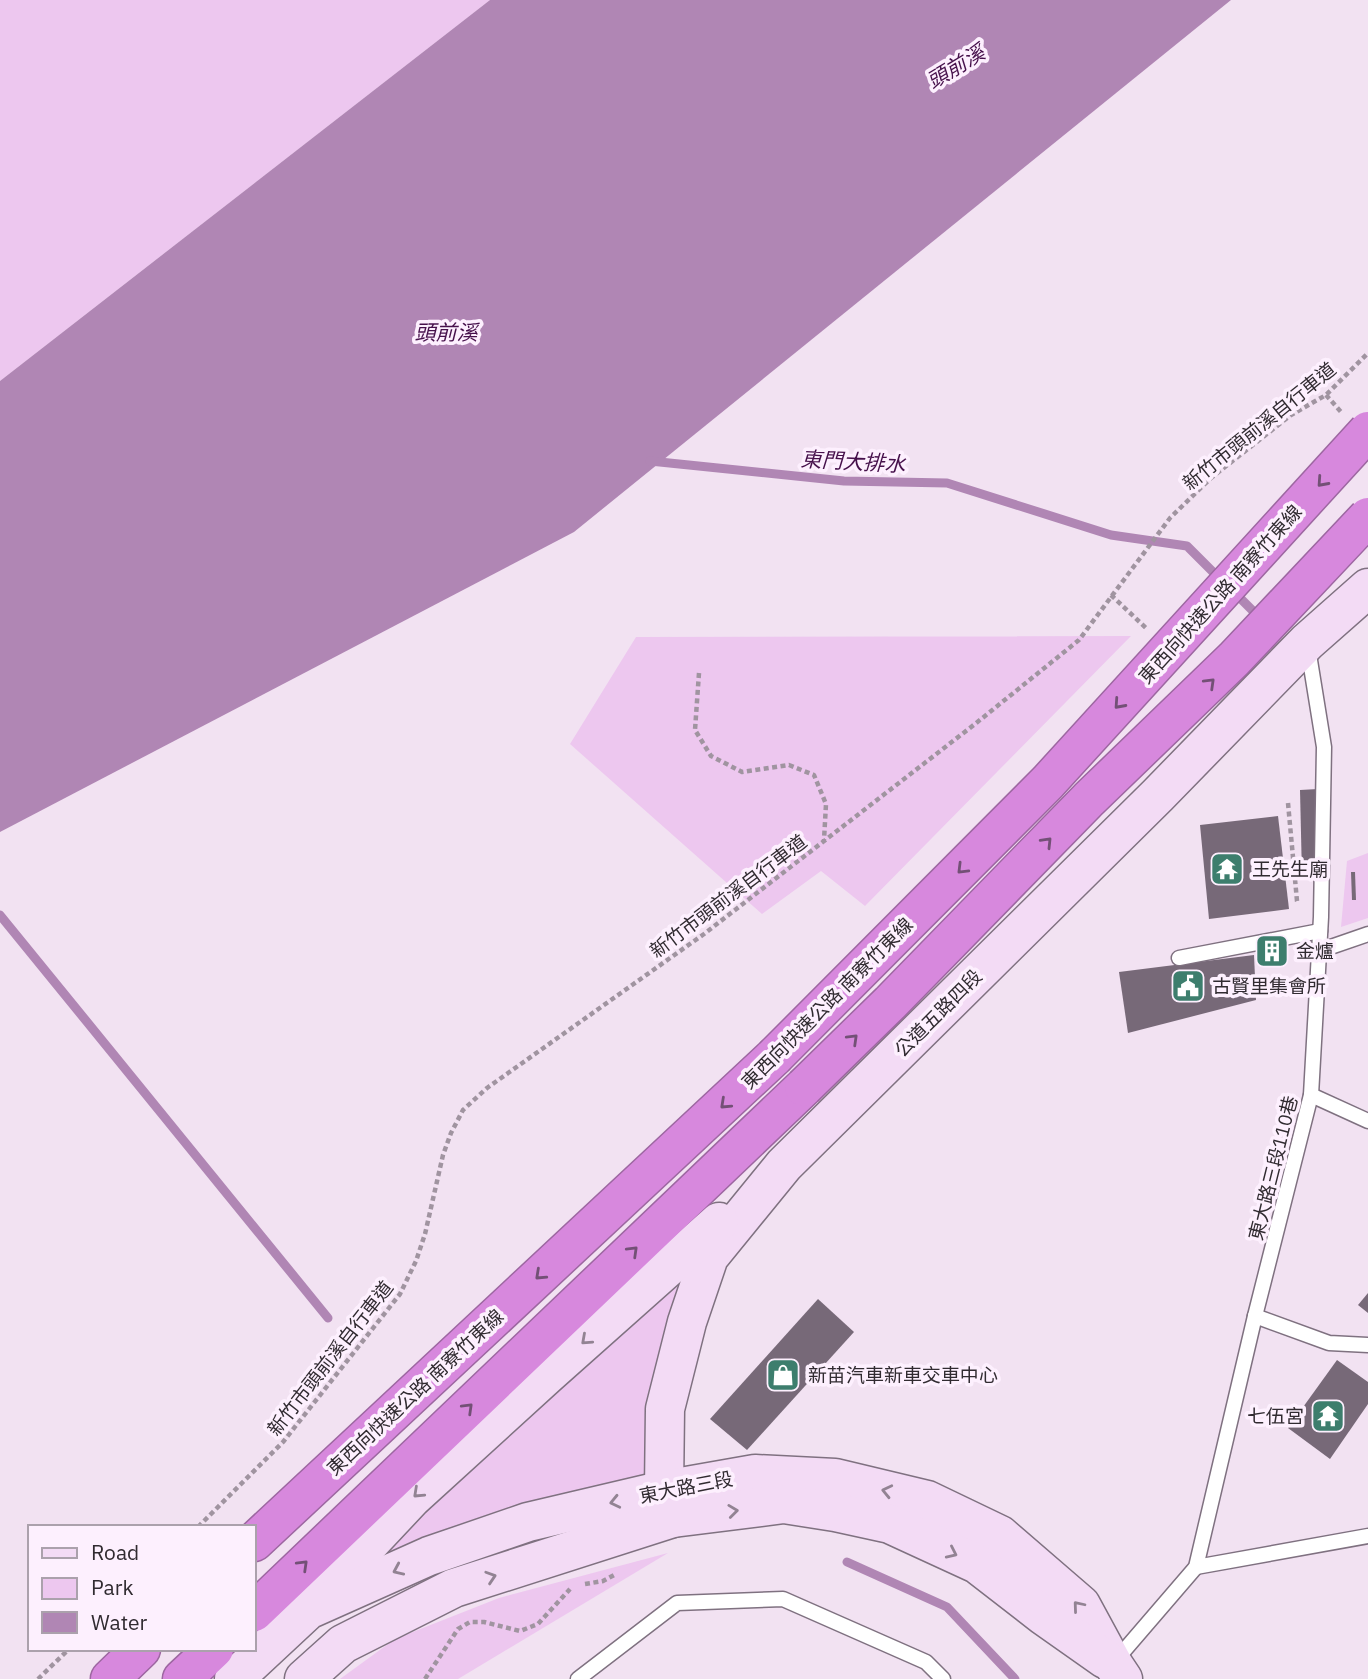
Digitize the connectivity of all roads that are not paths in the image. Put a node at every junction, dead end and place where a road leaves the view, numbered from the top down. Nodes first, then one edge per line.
1 (1368, 431) edge
2 (1368, 517) edge
3 (1368, 588) edge
4 (1307, 642) junction
5 (1320, 931) junction
6 (1368, 934) edge
7 (1320, 951) junction
8 (1179, 958) dead end
9 (1311, 1095) junction
10 (1368, 1121) edge
11 (784, 1165) junction
12 (1255, 1316) junction
13 (1368, 1345) edge
14 (668, 1504) junction
15 (1368, 1536) edge
16 (256, 1540) edge
17 (1196, 1567) junction
18 (256, 1610) edge
19 (308, 1610) junction
20 (139, 1651) edge
21 (212, 1651) edge
22 (1118, 1672) edge
23 (110, 1679) edge
24 (182, 1679) edge
25 (234, 1679) edge
26 (304, 1679) edge
27 (578, 1679) edge
28 (943, 1679) edge

1 -> 16 highway, 東西向快速公路 南寮竹東線, bridge
18 -> 2 highway, bridge
3 - 4 street, 公道五路四段
4 - 5 lane, 東大路三段110巷
4 - 11 street, 公道五路四段
5 - 7 lane, 東大路三段110巷
5 - 8 lane
6 - 7 lane
7 - 9 lane, 東大路三段110巷
9 - 10 lane
9 - 12 lane, 東大路三段110巷
11 - 14 street, 公道五路四段
11 -> 19 street
12 - 13 lane
12 - 17 lane, 東大路三段110巷
14 -> 19 street, 東大路三段
14 - 22 street, 東大路三段
26 -> 14 street, 東大路三段
15 - 17 lane
17 - 22 lane, 東大路三段110巷
19 - 25 street, 東大路三段
20 - 23 highway
21 - 24 highway
27 - 28 lane

